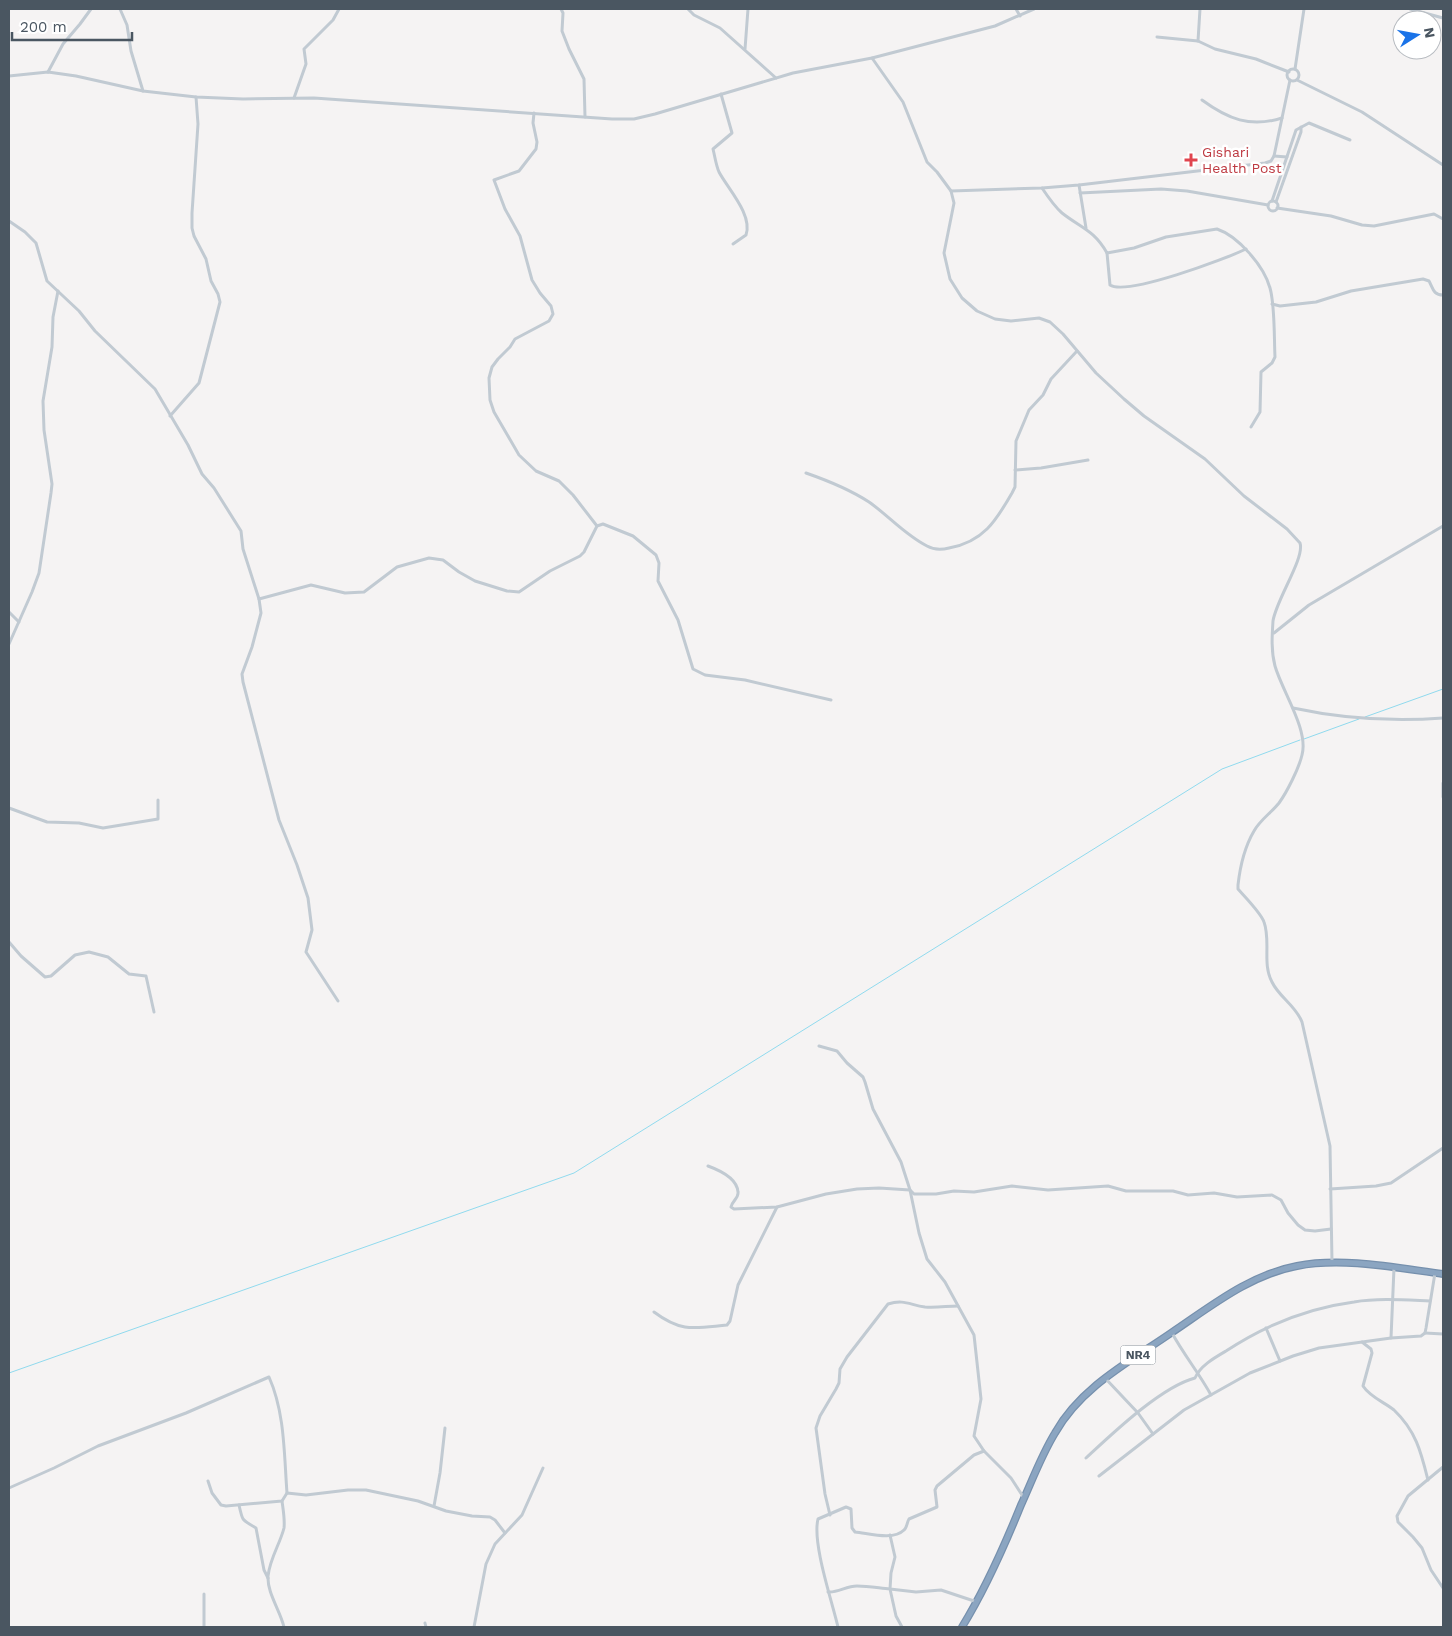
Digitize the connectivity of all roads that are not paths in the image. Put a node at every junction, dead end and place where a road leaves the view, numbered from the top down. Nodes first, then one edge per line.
1 (90, 9) edge
2 (120, 9) edge
3 (339, 9) edge
4 (561, 9) edge
5 (688, 9) edge
6 (748, 9) edge
7 (1016, 9) edge
8 (1034, 9) edge
9 (1200, 9) edge
10 (1304, 9) edge
11 (1410, 9) edge
12 (1020, 16) junction
13 (1443, 18) edge
14 (1156, 37) dead end
15 (1198, 41) junction
16 (745, 49) junction
17 (872, 58) junction
18 (1295, 69) junction
19 (48, 72) junction
20 (1288, 72) junction
21 (9, 76) edge
22 (776, 78) junction
23 (1290, 80) junction
24 (1297, 80) junction
25 (143, 91) junction
26 (721, 94) junction
27 (196, 96) junction
28 (294, 98) junction
29 (1202, 100) dead end
30 (534, 114) junction
31 (585, 117) junction
32 (1282, 118) junction
33 (1301, 127) junction
34 (1350, 140) dead end
35 (1274, 156) junction
36 (1287, 157) junction
37 (1443, 165) edge
38 (1079, 185) junction
39 (1042, 188) junction
40 (951, 191) junction
41 (1080, 193) junction
42 (1274, 201) junction
43 (1268, 205) junction
44 (1278, 208) junction
45 (1443, 219) edge
46 (9, 221) edge
47 (1086, 228) junction
48 (733, 244) dead end
49 (1246, 249) junction
50 (1107, 253) junction
51 (58, 291) junction
52 (1443, 295) edge
53 (1272, 304) junction
54 (1077, 351) junction
55 (170, 416) junction
56 (1250, 427) dead end
57 (1088, 460) dead end
58 (1015, 470) junction
59 (806, 473) dead end
60 (597, 526) junction
61 (1443, 526) edge
62 (259, 599) junction
63 (9, 612) edge
64 (19, 622) junction
65 (1273, 633) junction
66 (9, 644) edge
67 (831, 700) dead end
68 (1294, 708) junction
69 (1443, 718) edge
70 (1443, 783) edge
71 (1443, 797) edge
72 (158, 800) dead end
73 (9, 808) edge
74 (9, 942) edge
75 (338, 1000) dead end
76 (154, 1012) dead end
77 (819, 1046) dead end
78 (1443, 1148) edge
79 (708, 1166) dead end
80 (1330, 1189) junction
81 (910, 1190) junction
82 (778, 1206) junction
83 (1331, 1229) junction
84 (1332, 1262) junction
85 (1394, 1268) junction
86 (1435, 1273) junction
87 (1443, 1274) edge
88 (1392, 1300) junction
89 (1430, 1301) junction
90 (959, 1306) junction
91 (654, 1312) dead end
92 (1266, 1328) junction
93 (1172, 1333) junction
94 (1425, 1334) junction
95 (1443, 1334) edge
96 (1391, 1338) junction
97 (1362, 1342) junction
98 (1280, 1362) junction
99 (1198, 1371) junction
100 (1105, 1378) junction
101 (1211, 1394) junction
102 (1138, 1413) junction
103 (445, 1428) dead end
104 (1153, 1434) junction
105 (984, 1451) junction
106 (1086, 1458) dead end
107 (1443, 1467) edge
108 (543, 1468) dead end
109 (1100, 1476) dead end
110 (1428, 1480) junction
111 (208, 1482) dead end
112 (9, 1488) edge
113 (287, 1493) junction
114 (1024, 1498) junction
115 (282, 1500) junction
116 (238, 1505) junction
117 (434, 1506) junction
118 (830, 1515) junction
119 (505, 1533) junction
120 (890, 1535) junction
121 (268, 1578) junction
122 (1443, 1588) edge
123 (890, 1590) junction
124 (828, 1592) junction
125 (204, 1594) dead end
126 (977, 1602) junction
127 (204, 1627) edge
128 (284, 1627) edge
129 (474, 1627) edge
130 (838, 1627) edge
131 (902, 1627) edge
132 (962, 1627) edge

1 - 19 street
2 - 25 street
3 - 28 street
4 - 31 street
5 - 16 street
6 - 16 street
7 - 12 street
8 - 12 street
9 - 15 street
10 - 18 street
11 - 13 street
12 - 17 street
14 - 15 street
15 - 20 street
16 - 22 street
17 - 22 street
17 - 40 street
18 - 20 street
18 - 24 street
19 - 21 street
19 - 25 street
20 - 23 street
22 - 26 street
23 - 24 street
23 - 32 street
24 - 37 street
25 - 27 street
26 - 31 street
26 - 48 street
27 - 28 street
27 - 55 street
28 - 30 street
29 - 32 street
30 - 31 street
30 - 60 street
32 - 35 street
33 - 34 street
33 - 36 street
33 - 42 street
35 - 36 street
35 - 38 street
36 - 42 street
38 - 39 street
38 - 41 street
39 - 40 street
39 - 47 street
40 - 54 street
41 - 43 street
41 - 47 street
42 - 43 street
42 - 44 street
43 - 44 street
44 - 45 street
46 - 51 street
47 - 50 street
49 - 50 street
49 - 50 street
49 - 53 street
51 - 55 street
51 - 64 street
52 - 53 street
53 - 56 street
54 - 58 street
54 - 65 street
55 - 62 street
57 - 58 street
58 - 59 street
60 - 62 street
60 - 67 street
61 - 65 street
62 - 75 street
63 - 64 street
64 - 66 street
65 - 68 street
68 - 69 street
68 - 80 street
70 - 71 street
72 - 73 street
74 - 76 street
77 - 81 street
78 - 80 street
79 - 82 street
80 - 83 street
81 - 82 street
81 - 83 street
81 - 90 street
82 - 91 street
83 - 84 street
84 - 85 highway, NR4
84 - 93 highway, NR4
85 - 86 highway, NR4
85 - 88 street
86 - 87 highway, NR4
86 - 89 street
88 - 89 street
88 - 92 street
88 - 96 street
89 - 94 street
90 - 105 street
90 - 118 street
92 - 98 street
92 - 99 street
93 - 99 street
93 - 100 highway, NR4
94 - 95 street
94 - 96 street
96 - 97 street
97 - 98 street
97 - 110 street
98 - 101 street
99 - 101 street
99 - 102 street
100 - 102 street
100 - 114 highway, NR4
101 - 104 street
102 - 104 street
102 - 106 street
103 - 117 street
104 - 109 street
105 - 114 street
105 - 120 street
107 - 110 street
108 - 119 street
110 - 122 street
111 - 116 street
112 - 113 street
113 - 115 street
113 - 117 street
114 - 126 highway, NR4
115 - 116 street
115 - 121 street
116 - 121 street
117 - 119 street
118 - 120 street
118 - 124 street
119 - 129 street
120 - 123 street
121 - 128 street
123 - 124 street
123 - 126 street
123 - 131 street
124 - 130 street
125 - 127 street
126 - 132 highway, NR4

